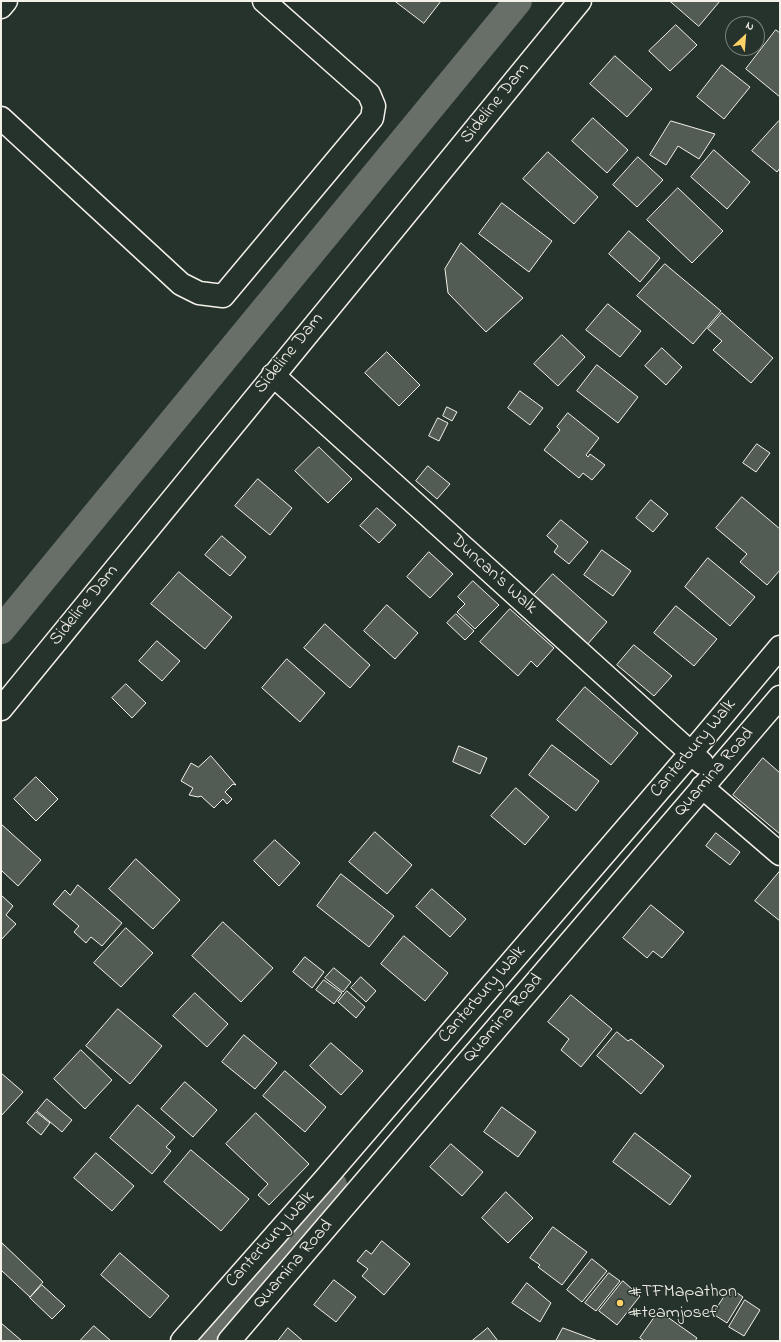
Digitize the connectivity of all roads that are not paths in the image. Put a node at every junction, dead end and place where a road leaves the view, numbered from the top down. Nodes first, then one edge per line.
1 (6, 1) edge
2 (264, 1) edge
3 (580, 1) edge
4 (1, 7) edge
5 (1, 118) edge
6 (273, 376) junction
7 (780, 647) edge
8 (780, 697) edge
9 (1, 709) edge
10 (701, 768) junction
11 (780, 854) edge
12 (182, 1341) edge
13 (229, 1341) edge

1 - 4 street
2 - 5 street
3 - 6 street, Sideline Dam
6 - 9 street, Sideline Dam
6 - 10 street, Duncan's Walk
7 - 10 street, Canterbury Walk
8 - 10 street, Quamina Road
10 - 11 street, Duncan's Walk
10 - 12 street, Canterbury Walk
10 - 13 street, Quamina Road

